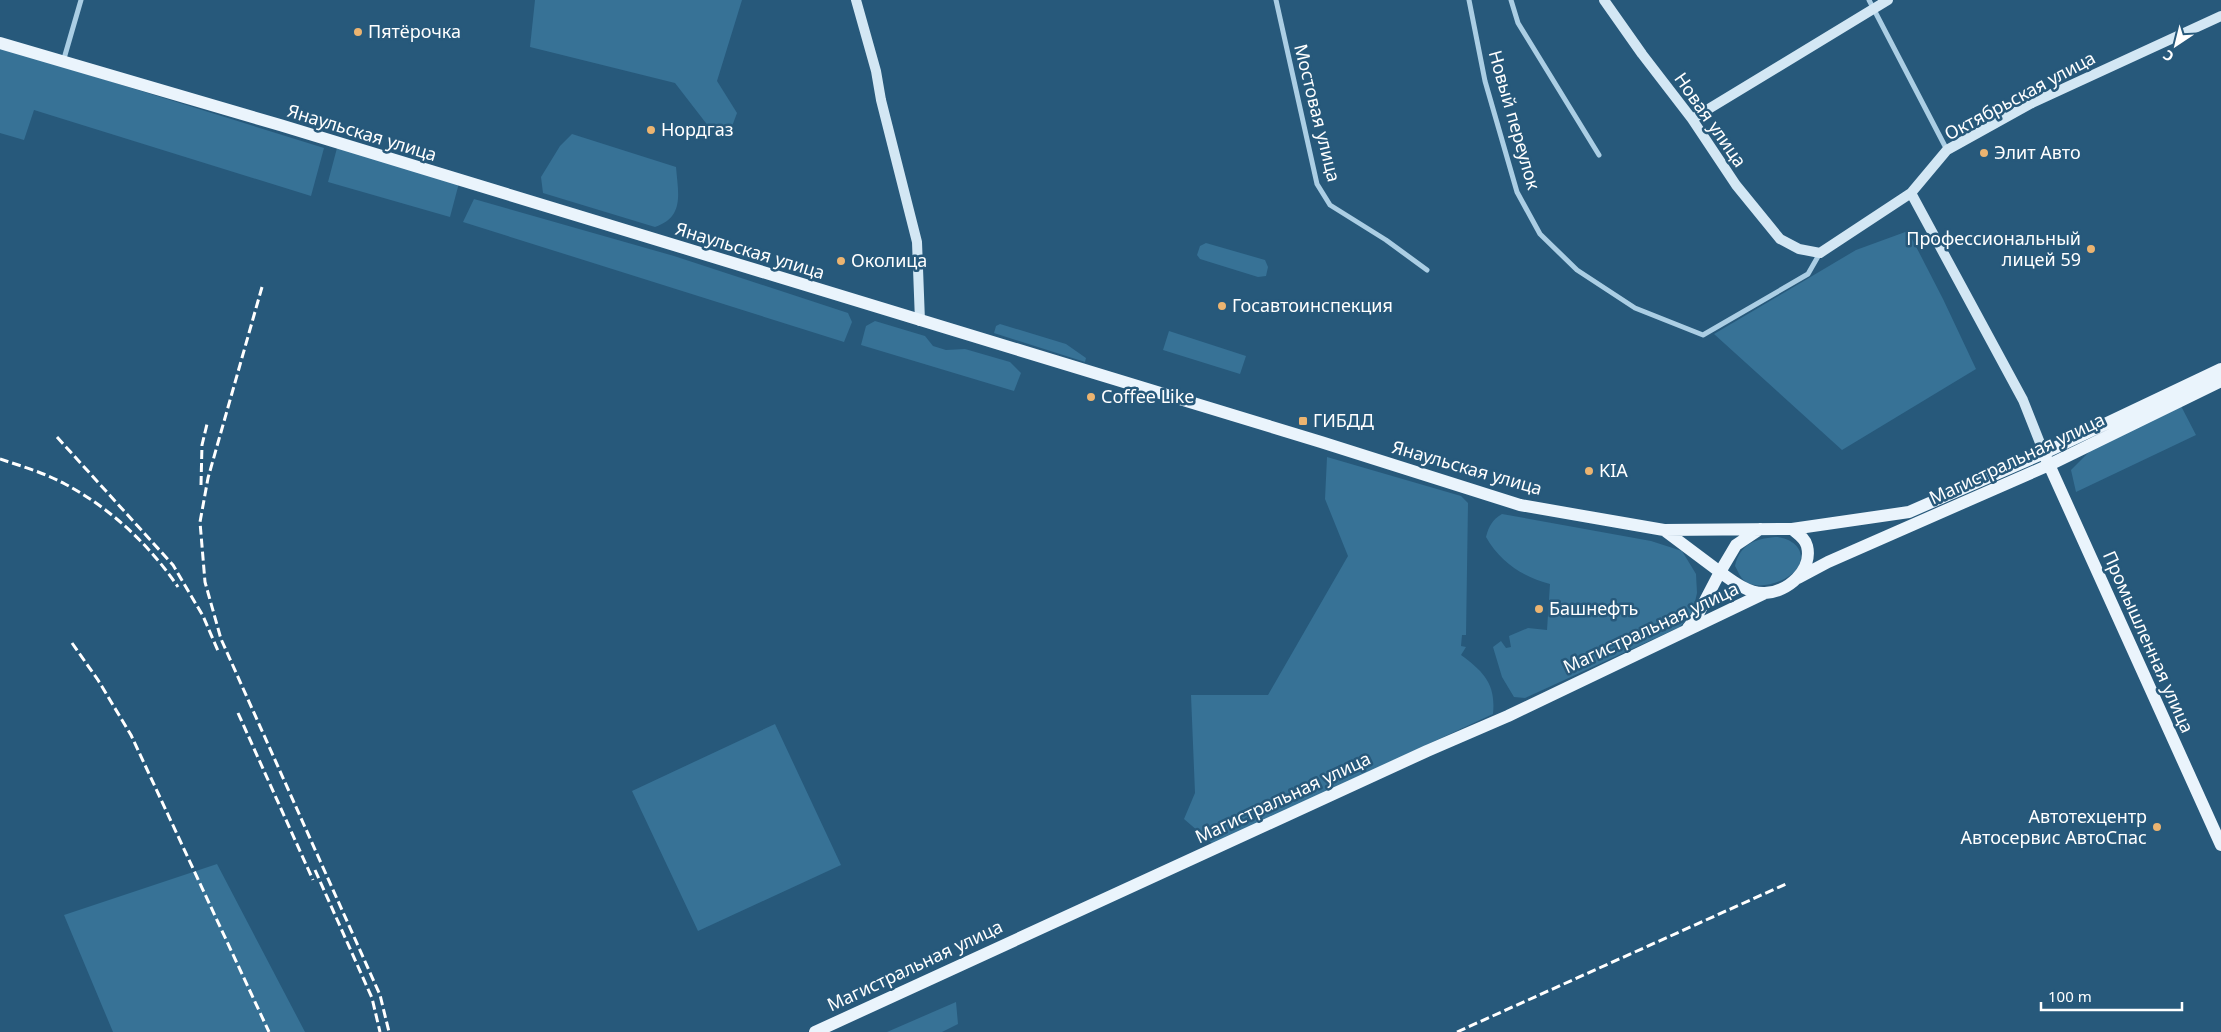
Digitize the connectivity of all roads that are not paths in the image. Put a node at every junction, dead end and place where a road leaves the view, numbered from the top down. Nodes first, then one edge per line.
1 (81, 0) edge
2 (856, 0) edge
3 (1276, 0) edge
4 (1469, 0) edge
5 (1511, 0) edge
6 (1604, 0) edge
7 (1888, 0) edge
8 (1871, 4) edge
9 (2221, 16) edge
10 (0, 43) edge
11 (63, 62) junction
12 (1692, 119) junction
13 (1947, 150) junction
14 (1599, 155) dead end
15 (1911, 193) junction
16 (1820, 253) junction
17 (1427, 270) dead end
18 (920, 321) junction
19 (2221, 368) edge
20 (2221, 381) edge
21 (2046, 459) junction
22 (1792, 528) junction
23 (1761, 529) junction
24 (1664, 530) junction
25 (1720, 572) junction
26 (1798, 578) junction
27 (1765, 593) junction
28 (1684, 632) junction
29 (2221, 845) edge
30 (815, 1032) edge

1 - 11 street
2 - 18 street
3 - 17 street, Мостовая улица
4 - 16 street, Новый переулок
5 - 14 street
6 - 12 street, Новая улица
7 - 8 street
8 - 12 street
8 - 13 street
9 - 13 street, Октябрьская улица
10 - 11 main road, Янаульская улица
11 - 18 main road, Янаульская улица
12 - 16 street, Новая улица
13 - 15 street, Октябрьская улица
15 - 16 street, Октябрьская улица
15 - 21 street
18 - 24 main road, Янаульская улица
19 - 21 main road, Магистральная улица
20 - 21 main road, Магистральная улица
21 - 22 main road, Магистральная улица
21 - 26 main road, Магистральная улица
21 - 29 main road, Промышленная улица
22 - 23 main road, Магистральная улица
22 - 26 main road
23 - 24 main road, Магистральная улица
23 - 25 main road, Магистральная улица
24 - 25 main road, Магистральная улица
25 - 27 main road, Магистральная улица
25 - 28 main road
26 - 27 main road, Магистральная улица
27 - 28 main road, Магистральная улица
28 - 30 main road, Магистральная улица

